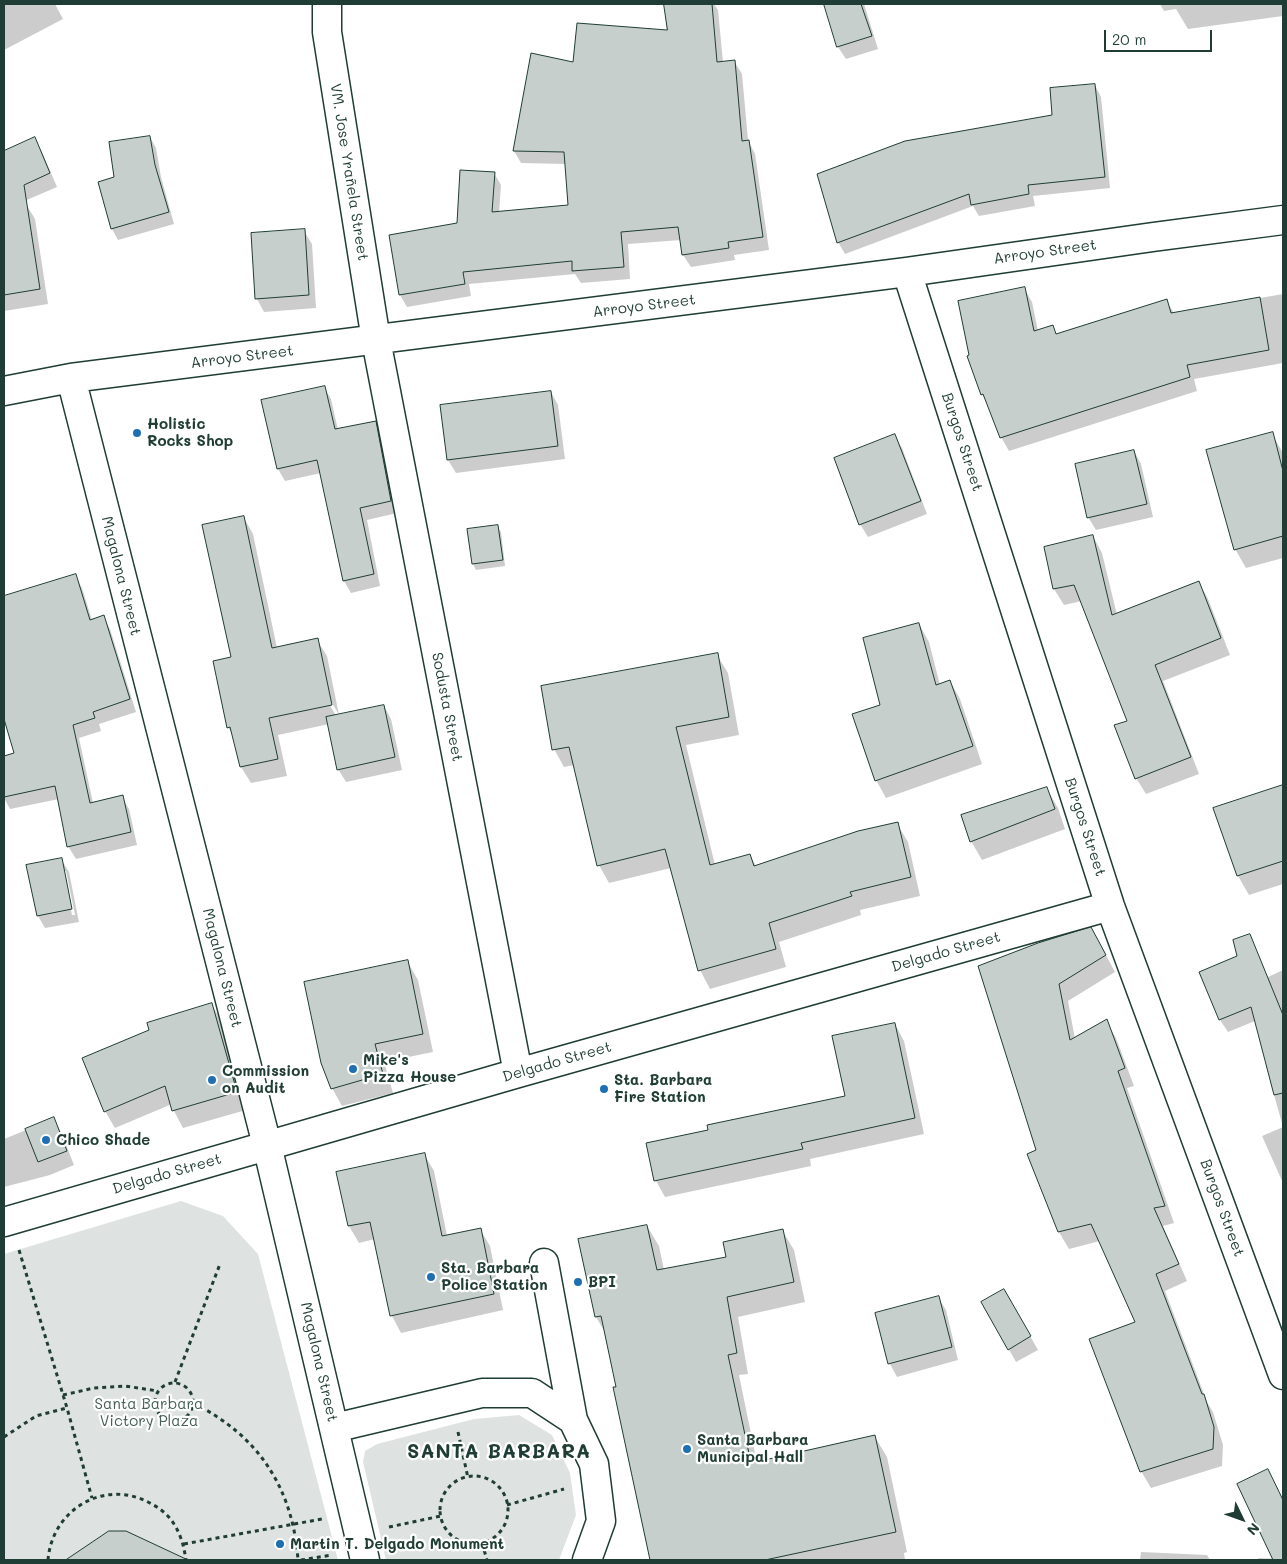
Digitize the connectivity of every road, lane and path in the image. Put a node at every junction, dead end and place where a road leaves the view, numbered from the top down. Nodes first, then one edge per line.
1 (327, 4) edge
2 (1283, 220) edge
3 (907, 272) junction
4 (376, 340) junction
5 (71, 378) junction
6 (4, 391) edge
7 (1110, 906) junction
8 (518, 1073) junction
9 (267, 1145) junction
10 (7, 1222) edge
11 (544, 1263) dead end
12 (220, 1264) dead end
13 (1283, 1375) edge
14 (175, 1382) junction
15 (158, 1390) junction
16 (63, 1395) junction
17 (194, 1403) junction
18 (67, 1408) junction
19 (573, 1420) junction
20 (334, 1428) junction
21 (457, 1429) dead end
22 (4, 1437) edge
23 (468, 1478) junction
24 (596, 1481) junction
25 (92, 1498) junction
26 (507, 1504) junction
27 (441, 1516) junction
28 (293, 1523) junction
29 (357, 1523) junction
30 (482, 1543) junction
31 (184, 1544) junction
32 (48, 1560) edge
33 (186, 1560) edge
34 (298, 1560) edge
35 (365, 1560) edge
36 (487, 1560) edge
37 (586, 1560) edge

1 - 4 street, VM. Jose Yrañela Street
2 - 3 street, Arroyo Street
3 - 4 street, Arroyo Street
3 - 7 street, Burgos Street
4 - 5 street, Arroyo Street
4 - 8 street, Sodusta Street
5 - 6 street, Arroyo Street
5 - 9 street, Magalona Street
7 - 8 street, Delgado Street
7 - 13 street, Burgos Street
8 - 9 street, Delgado Street
9 - 10 street, Delgado Street
9 - 20 street, Magalona Street
10 - 16 path
11 - 19 street
12 - 14 path
14 - 15 path
14 - 17 path
15 - 16 path
15 - 17 path
16 - 18 path
17 - 28 path
18 - 22 path
18 - 25 path
19 - 20 street
19 - 24 street
20 - 29 street, Magalona Street
21 - 23 path
23 - 26 path
23 - 27 path
24 - 26 path
24 - 37 street
25 - 31 path
25 - 32 path
26 - 30 path
27 - 29 path
27 - 30 path
28 - 29 path
28 - 31 path
28 - 34 path
29 - 35 street, Magalona Street
30 - 36 path
31 - 33 path

